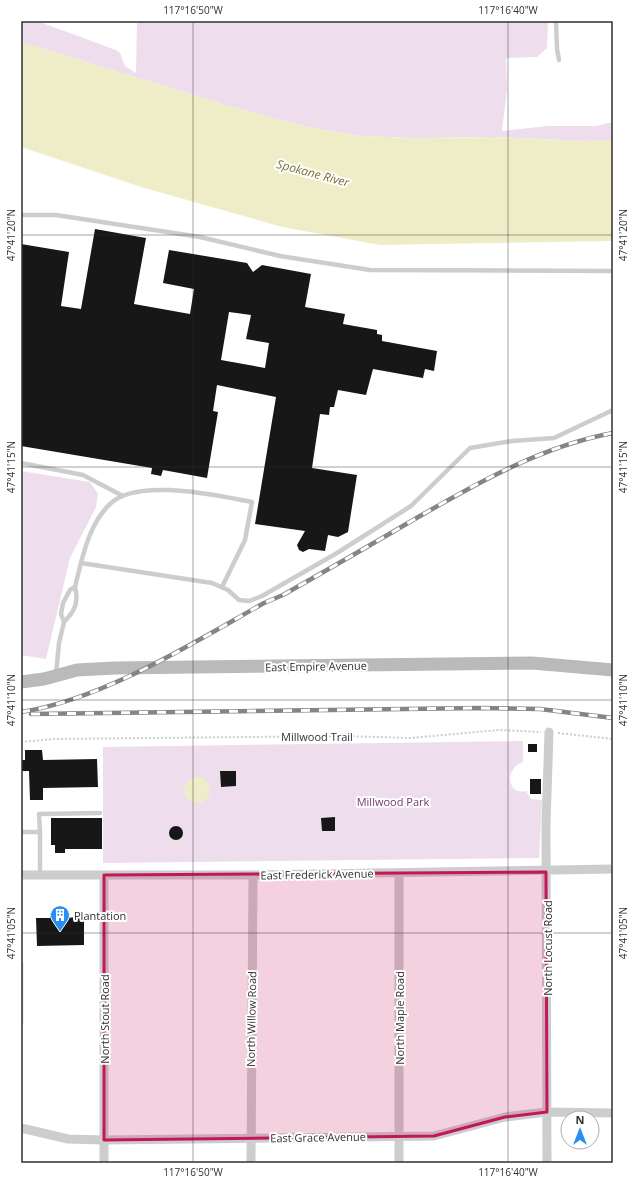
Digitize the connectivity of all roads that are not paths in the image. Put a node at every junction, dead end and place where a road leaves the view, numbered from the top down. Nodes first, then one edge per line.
1 (556, 21) edge
2 (559, 60) dead end
3 (21, 215) edge
4 (613, 271) edge
5 (613, 410) edge
6 (21, 463) edge
7 (121, 495) junction
8 (81, 563) junction
9 (75, 587) junction
10 (222, 587) junction
11 (64, 622) junction
12 (613, 670) edge
13 (56, 676) junction
14 (21, 682) edge
15 (549, 732) road end
16 (100, 813) dead end
17 (21, 832) edge
18 (40, 832) junction
19 (613, 869) edge
20 (546, 872) junction
21 (400, 873) junction
22 (21, 875) edge
23 (40, 875) junction
24 (104, 875) junction
25 (253, 875) junction
26 (21, 963) edge
27 (21, 1024) edge
28 (547, 1112) junction
29 (613, 1113) edge
30 (21, 1128) edge
31 (398, 1136) junction
32 (250, 1138) junction
33 (104, 1140) junction
34 (104, 1163) edge
35 (251, 1163) edge
36 (399, 1163) edge
37 (547, 1163) edge

1 - 2 lane
3 - 4 lane
5 - 10 lane
6 - 7 lane
7 - 8 lane
7 - 10 lane
8 - 9 lane
8 - 10 lane
9 - 11 lane
9 - 11 lane
11 - 13 lane
12 - 13 street, East Empire Avenue
13 - 14 street, East Empire Avenue
15 - 20 street, North Locust Road
16 - 18 lane
17 - 18 lane
18 - 23 lane
19 - 20 street, East Frederick Avenue
20 - 21 street, East Frederick Avenue
20 - 28 street, North Locust Road
21 - 25 street, East Frederick Avenue
21 - 31 street, North Maple Road
22 - 23 street, East Frederick Avenue
23 - 24 street, East Frederick Avenue
24 - 25 street, East Frederick Avenue
24 - 33 street, North Stout Road
25 - 32 street, North Willow Road
26 - 27 lane
28 - 29 street, East Grace Avenue
28 - 31 street, East Grace Avenue
28 - 37 street, North Locust Road
30 - 33 street, East Grace Avenue
31 - 32 street, East Grace Avenue
31 - 36 street, North Maple Road
32 - 33 street, East Grace Avenue
32 - 35 street, North Willow Road
33 - 34 street, North Stout Road

